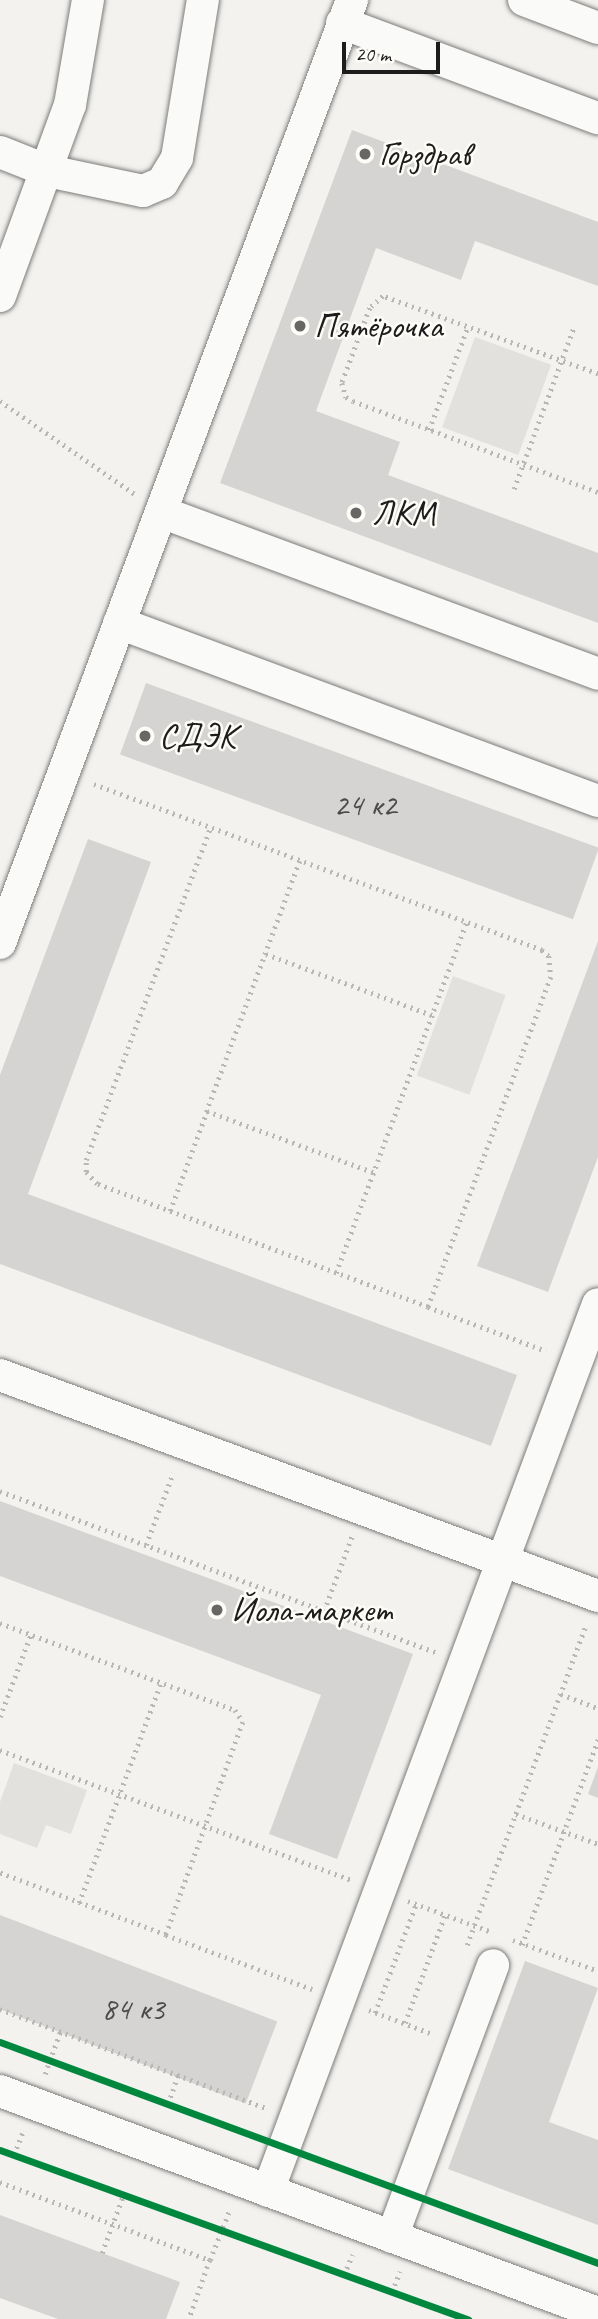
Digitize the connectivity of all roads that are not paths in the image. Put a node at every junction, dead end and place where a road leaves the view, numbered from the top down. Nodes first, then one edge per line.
1 (88, 0) edge
2 (203, 0) edge
3 (524, 0) edge
4 (347, 12) edge
5 (598, 28) edge
6 (598, 118) edge
7 (0, 152) edge
8 (48, 171) junction
9 (0, 296) edge
10 (161, 512) junction
11 (119, 623) junction
12 (598, 674) edge
13 (598, 801) edge
14 (0, 943) edge
15 (598, 1304) edge
16 (0, 1375) edge
17 (503, 1561) junction
18 (598, 1596) edge
19 (493, 1965) dead end
20 (0, 2091) edge
21 (268, 2191) junction
22 (377, 2231) junction
23 (598, 2313) edge

1 - 8 lane
2 - 8 lane
3 - 5 lane
4 - 6 lane
4 - 10 lane
7 - 8 lane
8 - 9 lane
10 - 11 lane
10 - 12 lane
11 - 13 lane
11 - 14 lane
15 - 17 lane
16 - 17 lane
17 - 18 lane
17 - 21 lane
19 - 22 lane
20 - 21 lane
21 - 22 lane
22 - 23 lane

